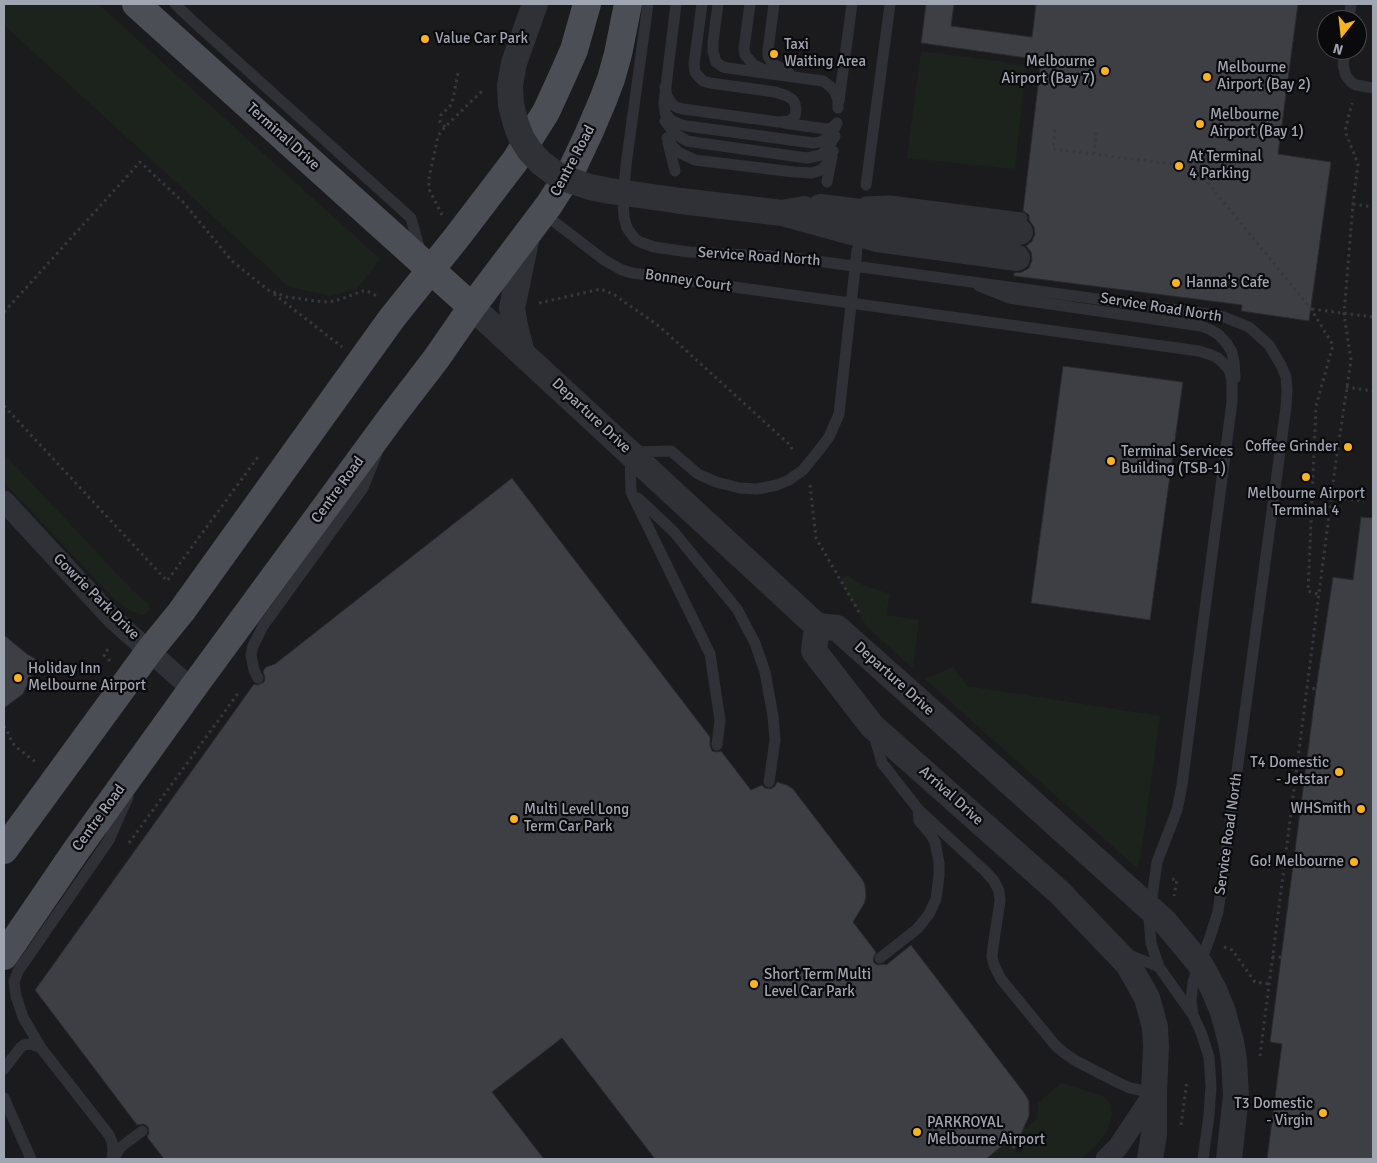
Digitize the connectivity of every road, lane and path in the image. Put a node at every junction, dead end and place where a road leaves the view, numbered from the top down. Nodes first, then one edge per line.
1 (136, 4) edge
2 (175, 4) edge
3 (535, 4) edge
4 (587, 4) edge
5 (628, 4) edge
6 (648, 4) edge
7 (676, 4) edge
8 (702, 4) edge
9 (718, 4) edge
10 (750, 4) edge
11 (774, 4) edge
12 (852, 4) edge
13 (890, 4) edge
14 (1344, 60) edge
15 (458, 73) dead end
16 (771, 74) junction
17 (797, 77) junction
18 (1356, 85) junction
19 (665, 87) junction
20 (1373, 88) edge
21 (838, 108) junction
22 (664, 115) junction
23 (772, 121) junction
24 (837, 123) junction
25 (445, 127) dead end
26 (1096, 133) dead end
27 (835, 136) junction
28 (667, 138) junction
29 (1197, 147) dead end
30 (833, 151) junction
31 (1094, 154) dead end
32 (1195, 167) dead end
33 (674, 171) dead end
34 (827, 182) dead end
35 (866, 185) dead end
36 (1353, 204) junction
37 (1373, 207) edge
38 (543, 213) junction
39 (782, 213) junction
40 (1021, 225) dead end
41 (527, 236) junction
42 (857, 250) dead end
43 (1017, 258) dead end
44 (855, 266) junction
45 (427, 267) junction
46 (963, 280) junction
47 (268, 290) junction
48 (380, 297) dead end
49 (852, 303) junction
50 (472, 307) junction
51 (1311, 309) dead end
52 (4, 312) edge
53 (1344, 314) junction
54 (1373, 317) edge
55 (345, 348) dead end
56 (522, 353) junction
57 (1346, 387) junction
58 (1373, 391) edge
59 (1232, 402) junction
60 (4, 406) edge
61 (393, 415) junction
62 (630, 452) junction
63 (631, 492) junction
64 (1331, 497) junction
65 (4, 501) edge
66 (1364, 501) dead end
67 (167, 581) dead end
68 (817, 626) junction
69 (150, 650) junction
70 (258, 678) dead end
71 (1306, 687) junction
72 (192, 689) junction
73 (1316, 689) dead end
74 (4, 726) edge
75 (872, 726) junction
76 (717, 745) dead end
77 (147, 751) junction
78 (43, 768) dead end
79 (769, 782) dead end
80 (918, 809) junction
81 (4, 850) edge
82 (1116, 950) junction
83 (4, 956) edge
84 (1272, 956) junction
85 (1281, 957) dead end
86 (880, 958) dead end
87 (1159, 967) junction
88 (1269, 984) dead end
89 (1193, 1014) junction
90 (41, 1048) junction
91 (4, 1069) edge
92 (1187, 1081) dead end
93 (1154, 1093) junction
94 (4, 1098) edge
95 (1180, 1130) dead end
96 (142, 1131) dead end
97 (31, 1159) edge
98 (112, 1159) edge
99 (1106, 1159) edge
100 (1150, 1159) edge
101 (1203, 1159) edge
102 (1228, 1159) edge

1 - 45 main road, Terminal Drive
2 - 45 lane
3 - 39 street, bridge
4 - 45 main road
5 - 38 main road, Centre Road
6 - 44 lane, Service Road North
7 - 19 lane
8 - 23 lane
9 - 16 lane
10 - 16 lane
11 - 17 lane
12 - 21 lane
13 - 35 lane
14 - 18 lane
15 - 25 path
16 - 17 lane
17 - 21 lane
18 - 20 lane
18 - 36 path
19 - 22 lane
19 - 23 lane
21 - 24 lane
22 - 24 lane
22 - 27 lane
22 - 28 lane
23 - 24 lane
24 - 27 lane
26 - 31 path
27 - 30 lane
28 - 30 lane
28 - 33 lane
29 - 32 path
30 - 34 lane
36 - 37 path
36 - 53 path
38 - 41 main road, Centre Road
38 - 49 lane, Bonney Court
39 - 40 street, bridge
39 - 43 street, bridge
41 - 50 main road, Centre Road
41 - 56 street
42 - 44 lane
44 - 46 lane, Service Road North
44 - 49 lane
45 - 50 main road, Departure Drive
45 - 69 main road
46 - 59 lane
46 - 89 lane, Service Road North
47 - 48 path
47 - 52 path
47 - 55 path
49 - 59 lane
49 - 62 lane
50 - 56 street, Departure Drive
50 - 61 main road, Centre Road
51 - 53 path
53 - 54 path
53 - 57 path
56 - 62 street, Departure Drive
57 - 58 path
57 - 64 path
59 - 87 lane
60 - 67 path
61 - 70 lane
61 - 72 main road, Centre Road
62 - 63 lane
62 - 68 street, Departure Drive
63 - 76 lane
63 - 79 lane
64 - 66 path
64 - 71 path
65 - 69 street, Gowrie Park Drive
68 - 75 street, Arrival Drive
68 - 102 street, Departure Drive, bridge
69 - 72 street, Gowrie Park Drive
69 - 81 main road
71 - 73 path
71 - 84 path
72 - 77 main road, Centre Road
74 - 78 path
75 - 80 lane
75 - 82 street, Arrival Drive
77 - 83 main road, Centre Road
77 - 90 lane
80 - 86 lane
80 - 93 lane
82 - 87 lane, Arrival Drive
82 - 93 street, Arrival Drive
84 - 85 path
84 - 88 path
87 - 89 lane
89 - 101 lane
90 - 91 lane
90 - 98 lane
92 - 95 path
93 - 99 street
93 - 100 street, Arrival Drive
94 - 97 lane
96 - 98 lane

